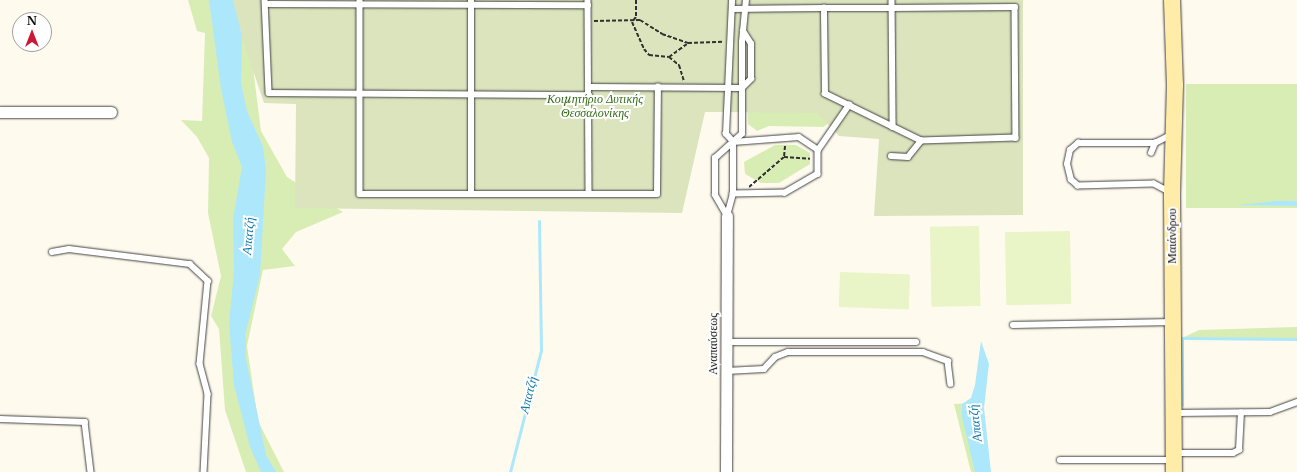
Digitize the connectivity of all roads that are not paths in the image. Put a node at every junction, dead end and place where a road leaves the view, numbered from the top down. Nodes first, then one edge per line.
1 (732, 0) edge
2 (746, 0) edge
3 (892, 0) edge
4 (1172, 0) edge
5 (265, 2) edge
6 (360, 2) edge
7 (471, 3) edge
8 (588, 3) edge
9 (824, 8) junction
10 (892, 8) junction
11 (732, 9) junction
12 (746, 9) junction
13 (743, 31) junction
14 (589, 87) junction
15 (658, 87) junction
16 (727, 88) junction
17 (742, 88) junction
18 (360, 94) junction
19 (471, 95) junction
20 (589, 95) junction
21 (849, 106) junction
22 (0, 112) edge
23 (111, 112) dead end
24 (894, 127) junction
25 (1174, 134) junction
26 (921, 141) junction
27 (733, 142) junction
28 (1155, 143) junction
29 (818, 150) junction
30 (1151, 153) dead end
31 (891, 156) dead end
32 (1151, 176) dead end
33 (1154, 184) junction
34 (471, 194) junction
35 (589, 194) junction
36 (733, 194) junction
37 (1172, 195) junction
38 (727, 216) junction
39 (52, 252) dead end
40 (1173, 322) junction
41 (1013, 325) dead end
42 (727, 342) junction
43 (916, 342) dead end
44 (726, 371) junction
45 (951, 384) dead end
46 (1297, 402) edge
47 (1174, 413) junction
48 (1241, 413) junction
49 (0, 419) edge
50 (1060, 460) dead end
51 (1174, 462) edge
52 (91, 472) edge
53 (204, 472) edge
54 (726, 472) edge

1 - 11 lane
2 - 12 lane
3 - 10 lane
4 - 25 main road, Μαιάνδρου
5 - 6 lane
5 - 18 lane
6 - 7 lane
6 - 18 lane
7 - 8 lane
7 - 19 lane
8 - 14 lane
9 - 10 lane
9 - 12 lane
9 - 21 lane
10 - 24 lane
10 - 26 lane
11 - 12 lane
11 - 16 lane
12 - 13 lane
13 - 17 lane
13 - 17 lane
14 - 15 lane
14 - 20 lane
15 - 16 lane
15 - 35 lane
16 - 17 lane
16 - 27 lane
17 - 27 lane
18 - 19 lane
18 - 34 lane
19 - 20 lane
19 - 34 lane
20 - 35 lane
21 - 24 lane
21 - 29 lane
22 - 23 street
24 - 26 lane
25 - 28 lane
25 - 37 main road, Μαιάνδρου
26 - 31 lane
27 - 29 lane
27 - 36 lane
27 - 38 lane
28 - 30 lane
28 - 33 lane
29 - 36 lane
32 - 33 lane
33 - 37 lane
34 - 35 lane
36 - 38 lane
37 - 40 main road, Μαιάνδρου
38 - 42 street, Αναπαύσεως
39 - 53 lane
40 - 41 lane
40 - 47 main road, Μαιάνδρου
42 - 43 lane
42 - 44 street, Αναπαύσεως
44 - 45 lane
44 - 54 street, Αναπαύσεως
46 - 48 lane
47 - 48 lane
47 - 51 main road, Μαιάνδρου
48 - 51 lane
49 - 52 lane
50 - 51 lane

